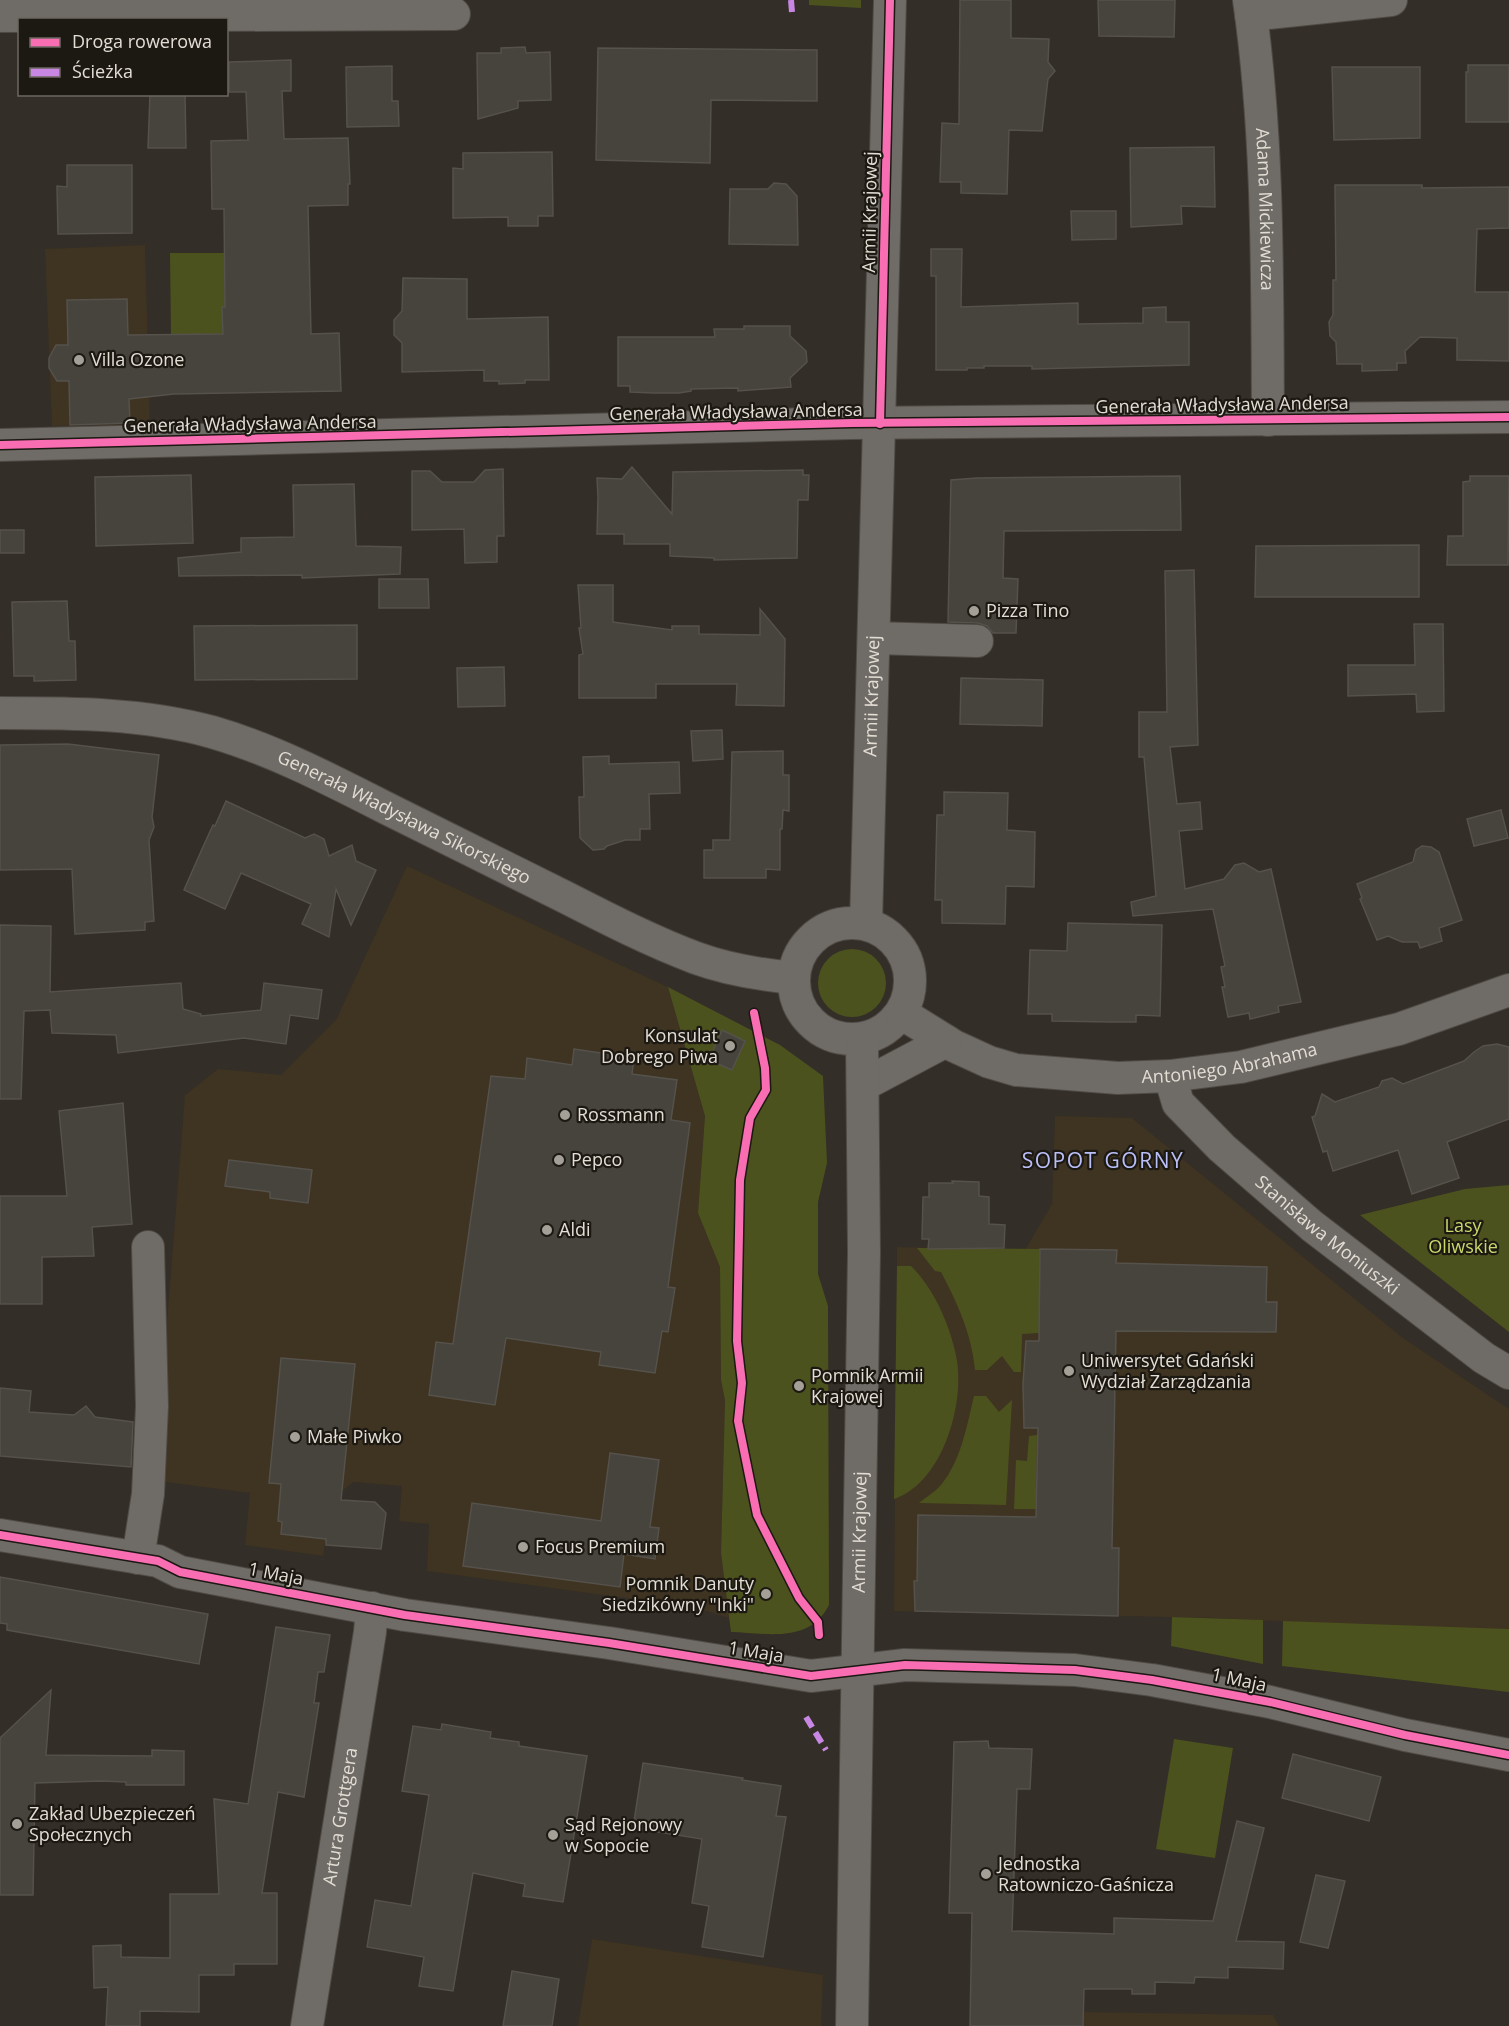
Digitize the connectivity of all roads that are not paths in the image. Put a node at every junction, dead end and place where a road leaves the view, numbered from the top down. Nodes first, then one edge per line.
1 (890, 0) edge
2 (1391, 0) edge
3 (1250, 7) edge
4 (454, 14) dead end
5 (0, 16) edge
6 (1509, 417) edge
7 (1268, 420) junction
8 (880, 424) junction
9 (0, 445) edge
10 (874, 638) junction
11 (977, 641) dead end
12 (0, 713) edge
13 (866, 924) junction
14 (794, 978) junction
15 (1509, 990) edge
16 (901, 1013) junction
17 (862, 1039) junction
18 (946, 1041) junction
19 (1170, 1076) junction
20 (863, 1085) junction
21 (148, 1247) dead end
22 (1509, 1373) edge
23 (0, 1535) edge
24 (138, 1558) junction
25 (372, 1608) junction
26 (859, 1670) junction
27 (1509, 1755) edge
28 (308, 2026) edge
29 (852, 2026) edge

1 - 8 street, Armii Krajowej
2 - 3 street
3 - 7 street, Adama Mickiewicza
4 - 5 street
6 - 7 street, Generała Władysława Andersa
7 - 8 street, Generała Władysława Andersa
8 - 9 street, Generała Władysława Andersa
8 - 10 street, Armii Krajowej
10 - 11 street
10 - 13 street, Armii Krajowej
12 - 14 street, Generała Władysława Sikorskiego
13 - 14 street
13 - 16 street
14 - 17 street
15 - 19 street, Antoniego Abrahama
16 - 17 street
16 - 18 street, Antoniego Abrahama
17 - 20 street, Armii Krajowej
18 - 19 street, Antoniego Abrahama
18 - 20 street
19 - 22 street, Stanisława Moniuszki
20 - 26 street, Armii Krajowej
21 - 24 street
23 - 24 street, 1 Maja
24 - 25 street, 1 Maja
25 - 26 street, 1 Maja
25 - 28 street, Artura Grottgera
26 - 27 street, 1 Maja
26 - 29 street, Armii Krajowej

